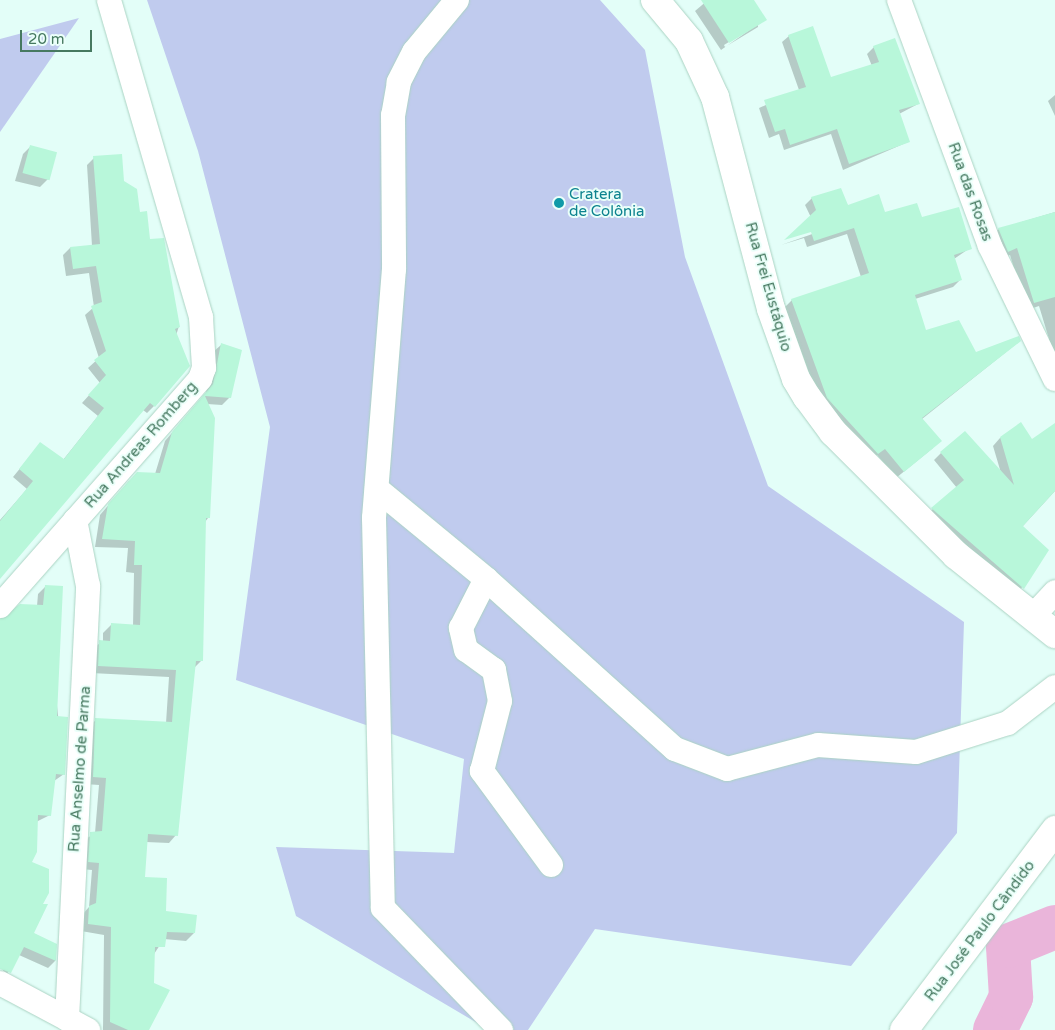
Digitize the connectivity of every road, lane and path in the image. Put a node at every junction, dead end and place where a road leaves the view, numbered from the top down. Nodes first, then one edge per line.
1 (108, 0) edge
2 (457, 0) edge
3 (655, 0) edge
4 (899, 0) edge
5 (1055, 379) edge
6 (377, 489) junction
7 (75, 520) junction
8 (486, 579) junction
9 (1055, 592) edge
10 (0, 606) edge
11 (1032, 617) junction
12 (1055, 634) edge
13 (1055, 687) edge
14 (1055, 830) edge
15 (551, 865) dead end
16 (0, 983) edge
17 (66, 1019) junction
18 (88, 1030) edge
19 (501, 1030) edge
20 (904, 1030) edge

1 - 7 street, Rua Andreas Romberg
2 - 6 street
3 - 11 street, Rua Frei Eustáquio
4 - 5 street, Rua das Rosas
6 - 8 street
6 - 19 street
7 - 10 street, Rua Andreas Romberg
7 - 17 street, Rua Anselmo de Parma
8 - 13 street
8 - 15 street
9 - 11 street
11 - 12 street, Rua Frei Eustáquio
14 - 20 street, Rua José Paulo Cândido
16 - 17 street
17 - 18 street

